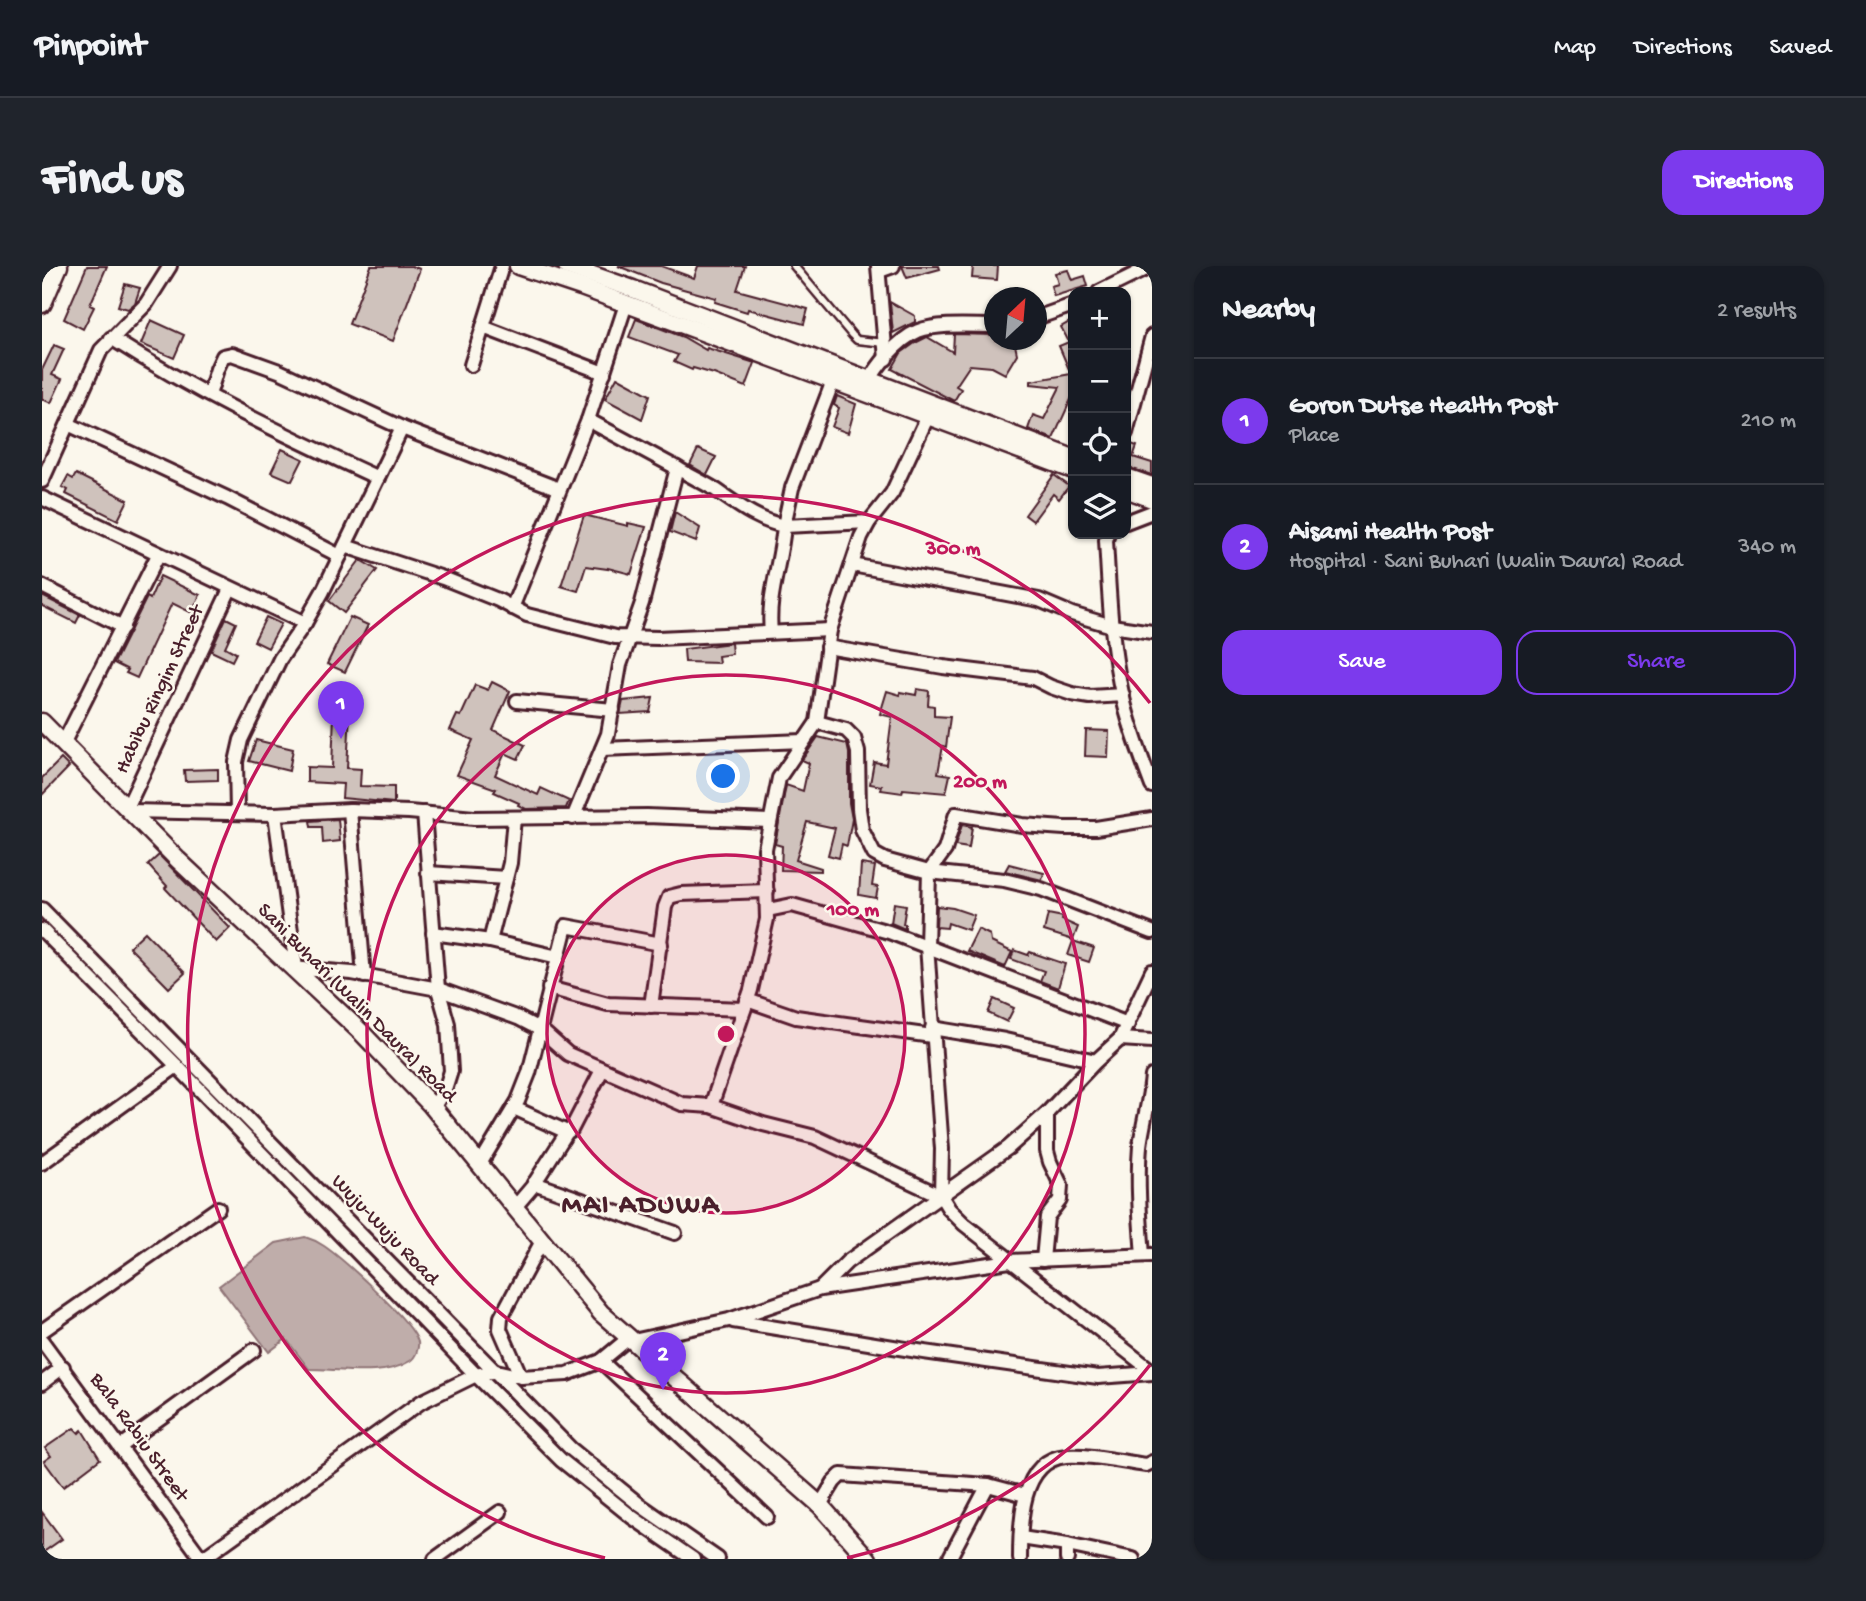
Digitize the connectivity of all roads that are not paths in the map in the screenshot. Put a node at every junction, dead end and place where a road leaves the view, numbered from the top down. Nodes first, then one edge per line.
1 (58, 266) edge
2 (170, 266) edge
3 (502, 266) edge
4 (518, 266) edge
5 (568, 266) edge
6 (794, 266) edge
7 (893, 266) edge
8 (1152, 267) edge
9 (879, 269) edge
10 (1110, 287) edge
11 (42, 303) edge
12 (626, 304) junction
13 (1068, 306) edge
14 (1047, 314) edge
15 (984, 326) edge
16 (483, 327) junction
17 (1152, 337) edge
18 (111, 338) junction
19 (885, 343) junction
20 (886, 359) junction
21 (471, 365) dead end
22 (604, 373) junction
23 (833, 381) junction
24 (866, 386) junction
25 (209, 395) junction
26 (1131, 415) edge
27 (928, 416) junction
28 (588, 421) junction
29 (68, 424) junction
30 (402, 428) junction
31 (1068, 456) edge
32 (677, 468) junction
33 (1068, 468) edge
34 (378, 478) junction
35 (1131, 479) edge
36 (42, 481) edge
37 (1152, 486) edge
38 (559, 489) junction
39 (1131, 491) edge
40 (42, 498) edge
41 (1152, 499) edge
42 (1152, 512) edge
43 (1131, 520) edge
44 (869, 522) junction
45 (784, 526) junction
46 (1106, 539) edge
47 (343, 551) junction
48 (158, 555) junction
49 (852, 565) junction
50 (42, 586) edge
51 (230, 589) junction
52 (512, 608) junction
53 (305, 623) junction
54 (1112, 626) junction
55 (122, 627) junction
56 (830, 630) junction
57 (771, 632) junction
58 (1152, 632) edge
59 (630, 638) junction
60 (827, 647) junction
61 (1122, 695) junction
62 (517, 701) dead end
63 (613, 710) junction
64 (42, 722) edge
65 (817, 722) junction
66 (803, 741) junction
67 (63, 744) junction
68 (602, 749) junction
69 (1152, 786) edge
70 (129, 809) junction
71 (350, 810) junction
72 (237, 812) junction
73 (424, 813) junction
74 (275, 814) junction
75 (514, 818) junction
76 (573, 818) junction
77 (1152, 819) edge
78 (769, 821) junction
79 (929, 872) junction
80 (428, 873) junction
81 (506, 878) junction
82 (767, 891) junction
83 (42, 909) edge
84 (768, 910) junction
85 (42, 930) edge
86 (1152, 932) edge
87 (433, 933) junction
88 (490, 941) junction
89 (661, 944) junction
90 (927, 946) junction
91 (558, 957) junction
92 (294, 968) junction
93 (1152, 971) edge
94 (364, 976) junction
95 (549, 988) junction
96 (438, 989) junction
97 (746, 1004) junction
98 (651, 1006) junction
99 (1128, 1024) junction
100 (541, 1030) junction
101 (932, 1032) junction
102 (1120, 1039) junction
103 (1152, 1041) edge
104 (1096, 1060) junction
105 (177, 1066) junction
106 (602, 1070) junction
107 (1152, 1076) edge
108 (711, 1107) junction
109 (433, 1108) junction
110 (514, 1108) junction
111 (1047, 1113) junction
112 (567, 1132) junction
113 (42, 1163) edge
114 (480, 1164) junction
115 (534, 1183) junction
116 (941, 1196) junction
117 (514, 1207) junction
118 (218, 1208) dead end
119 (675, 1233) dead end
120 (542, 1241) junction
121 (1147, 1255) edge
122 (1043, 1260) junction
123 (1010, 1261) junction
124 (820, 1289) junction
125 (729, 1320) junction
126 (42, 1331) edge
127 (631, 1339) junction
128 (42, 1340) edge
129 (254, 1350) dead end
130 (601, 1361) junction
131 (63, 1367) junction
132 (496, 1371) junction
133 (1152, 1372) edge
134 (476, 1376) junction
135 (521, 1377) junction
136 (42, 1383) edge
137 (120, 1447) junction
138 (1152, 1462) edge
139 (988, 1486) junction
140 (1026, 1494) junction
141 (820, 1505) junction
142 (500, 1512) dead end
143 (767, 1517) dead end
144 (1021, 1538) junction
145 (1067, 1545) junction
146 (202, 1559) edge
147 (435, 1559) edge
148 (692, 1559) edge
149 (718, 1559) edge
150 (868, 1559) edge
151 (948, 1559) edge
152 (1020, 1559) edge
153 (1067, 1559) edge
154 (1133, 1559) edge

1 - 11 main road
2 - 18 street
3 - 16 street
4 - 12 street
5 - 24 street
6 - 19 lane
7 - 9 street
8 - 10 street
9 - 19 street
12 - 22 street
12 - 23 street
13 - 14 street
15 - 20 street
16 - 21 street
16 - 22 street
17 - 26 street
18 - 25 street
18 - 29 street
19 - 20 street
20 - 24 street
22 - 28 street
23 - 24 street
23 - 45 street
24 - 27 street
24 - 31 street
25 - 30 street
25 - 34 street
27 - 33 street
27 - 44 street
28 - 32 street
28 - 38 street
29 - 36 street
29 - 47 street
30 - 34 street
30 - 38 street
32 - 45 street
32 - 59 street
34 - 47 street
35 - 37 street
38 - 52 street
39 - 41 street
40 - 48 street
42 - 43 street
44 - 45 street
44 - 49 street
45 - 57 street
46 - 54 street
47 - 52 street
47 - 53 street
48 - 51 street
48 - 55 street
49 - 54 street
49 - 56 street
50 - 55 street
51 - 53 street
51 - 70 street, Habibu Ringim Street
52 - 59 street
53 - 72 street
54 - 58 street
54 - 61 street
55 - 67 street
56 - 57 street
56 - 60 street
57 - 59 street
59 - 63 street
60 - 61 street
60 - 65 street
61 - 69 street
62 - 63 street
63 - 68 street
64 - 67 street, Sani Buhari (Walin Daura) Road
65 - 66 street
65 - 79 street
66 - 68 street
66 - 78 street
67 - 70 street, Sani Buhari (Walin Daura) Road
68 - 76 street
70 - 72 street
70 - 92 street, Sani Buhari (Walin Daura) Road
71 - 73 street
71 - 74 street
71 - 94 street
72 - 74 street
73 - 75 street
73 - 80 street
74 - 92 street
75 - 76 street
75 - 81 street
76 - 78 street
77 - 79 street
78 - 82 street
79 - 86 street
79 - 90 street
80 - 81 street
80 - 87 street
81 - 88 street
82 - 84 street
82 - 89 street
83 - 132 street, Wuju-Wuju Road
84 - 90 street
84 - 97 street
85 - 105 street, Wuju-Wuju Road
87 - 88 street
87 - 96 street
88 - 91 street
89 - 91 street
89 - 98 street
90 - 99 street
90 - 101 street
91 - 95 street
92 - 94 street
92 - 109 street, Sani Buhari (Walin Daura) Road
93 - 99 street
94 - 96 street
95 - 98 street
95 - 100 street
96 - 100 street
96 - 109 street
97 - 98 street
97 - 101 street
97 - 108 street
99 - 102 street
100 - 106 street
100 - 110 street
101 - 104 street
101 - 116 street
102 - 103 street
102 - 104 street
104 - 111 street
105 - 113 street
105 - 134 street, Wuju-Wuju Road
106 - 108 street
106 - 112 street
107 - 121 street
108 - 116 street
109 - 114 street, Sani Buhari (Walin Daura) Road
110 - 112 street
110 - 114 street
111 - 116 street
111 - 122 street
112 - 115 street
114 - 117 street, Sani Buhari (Walin Daura) Road
115 - 117 street
115 - 119 street
116 - 123 street
116 - 124 street
117 - 120 street, Sani Buhari (Walin Daura) Road
118 - 126 street
120 - 127 street, Sani Buhari (Walin Daura) Road
120 - 135 street
121 - 122 street
122 - 123 street
123 - 124 street
123 - 133 street
124 - 125 street
125 - 127 street
125 - 133 street
127 - 130 street
127 - 141 street, Sani Buhari (Walin Daura) Road
128 - 131 street, Bala Rabiu Street
129 - 137 street
130 - 135 street
130 - 143 street
131 - 136 street
131 - 137 street, Bala Rabiu Street
132 - 134 street
132 - 135 street
132 - 149 street, Wuju-Wuju Road
134 - 146 street
134 - 148 street, Wuju-Wuju Road
137 - 146 street, Bala Rabiu Street
138 - 140 street
139 - 140 street
139 - 141 street
139 - 151 street
140 - 144 street
141 - 150 street, Sani Buhari (Walin Daura) Road
142 - 147 street
144 - 145 street
144 - 152 street
145 - 153 street
145 - 154 street

